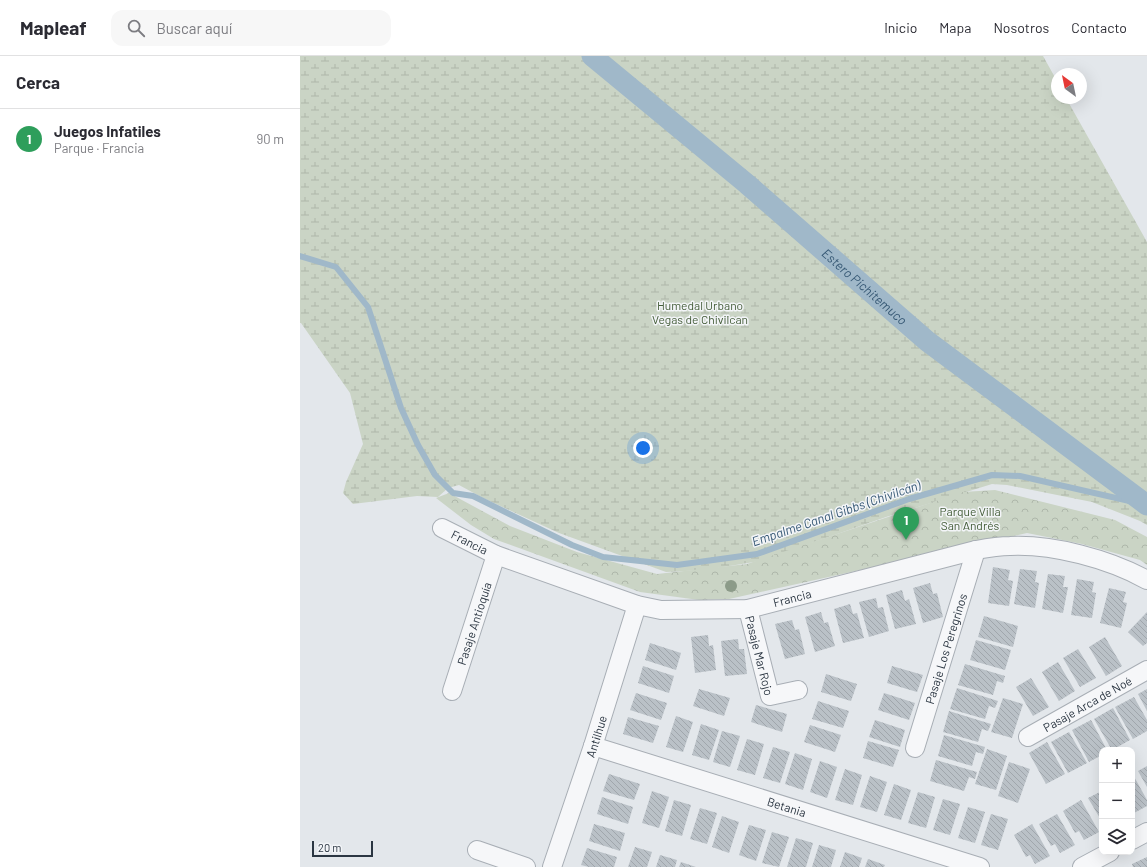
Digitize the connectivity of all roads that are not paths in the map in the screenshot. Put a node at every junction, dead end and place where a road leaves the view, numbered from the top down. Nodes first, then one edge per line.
1 (442, 528) dead end
2 (976, 550) junction
3 (496, 555) junction
4 (1147, 580) edge
5 (637, 605) junction
6 (748, 609) junction
7 (1147, 670) edge
8 (798, 690) dead end
9 (452, 691) dead end
10 (1028, 737) dead end
11 (593, 746) junction
12 (915, 748) dead end
13 (1147, 832) edge
14 (1135, 838) edge
15 (477, 850) dead end
16 (1104, 855) edge
17 (526, 867) edge
18 (552, 867) edge
19 (980, 867) edge
20 (1082, 867) edge

1 - 3 street, Francia
2 - 4 street, Francia
2 - 6 street, Francia
2 - 12 street, Pasaje Los Peregrinos
3 - 5 street, Francia
3 - 9 street, Pasaje Antioquía
5 - 6 street, Francia
5 - 11 street, Antilhue
6 - 8 street, Pasaje Mar Rojo
7 - 10 street, Pasaje Arca de Noé
11 - 18 street, Antilhue
11 - 19 street, Betania
13 - 14 street
15 - 17 street
16 - 20 street

